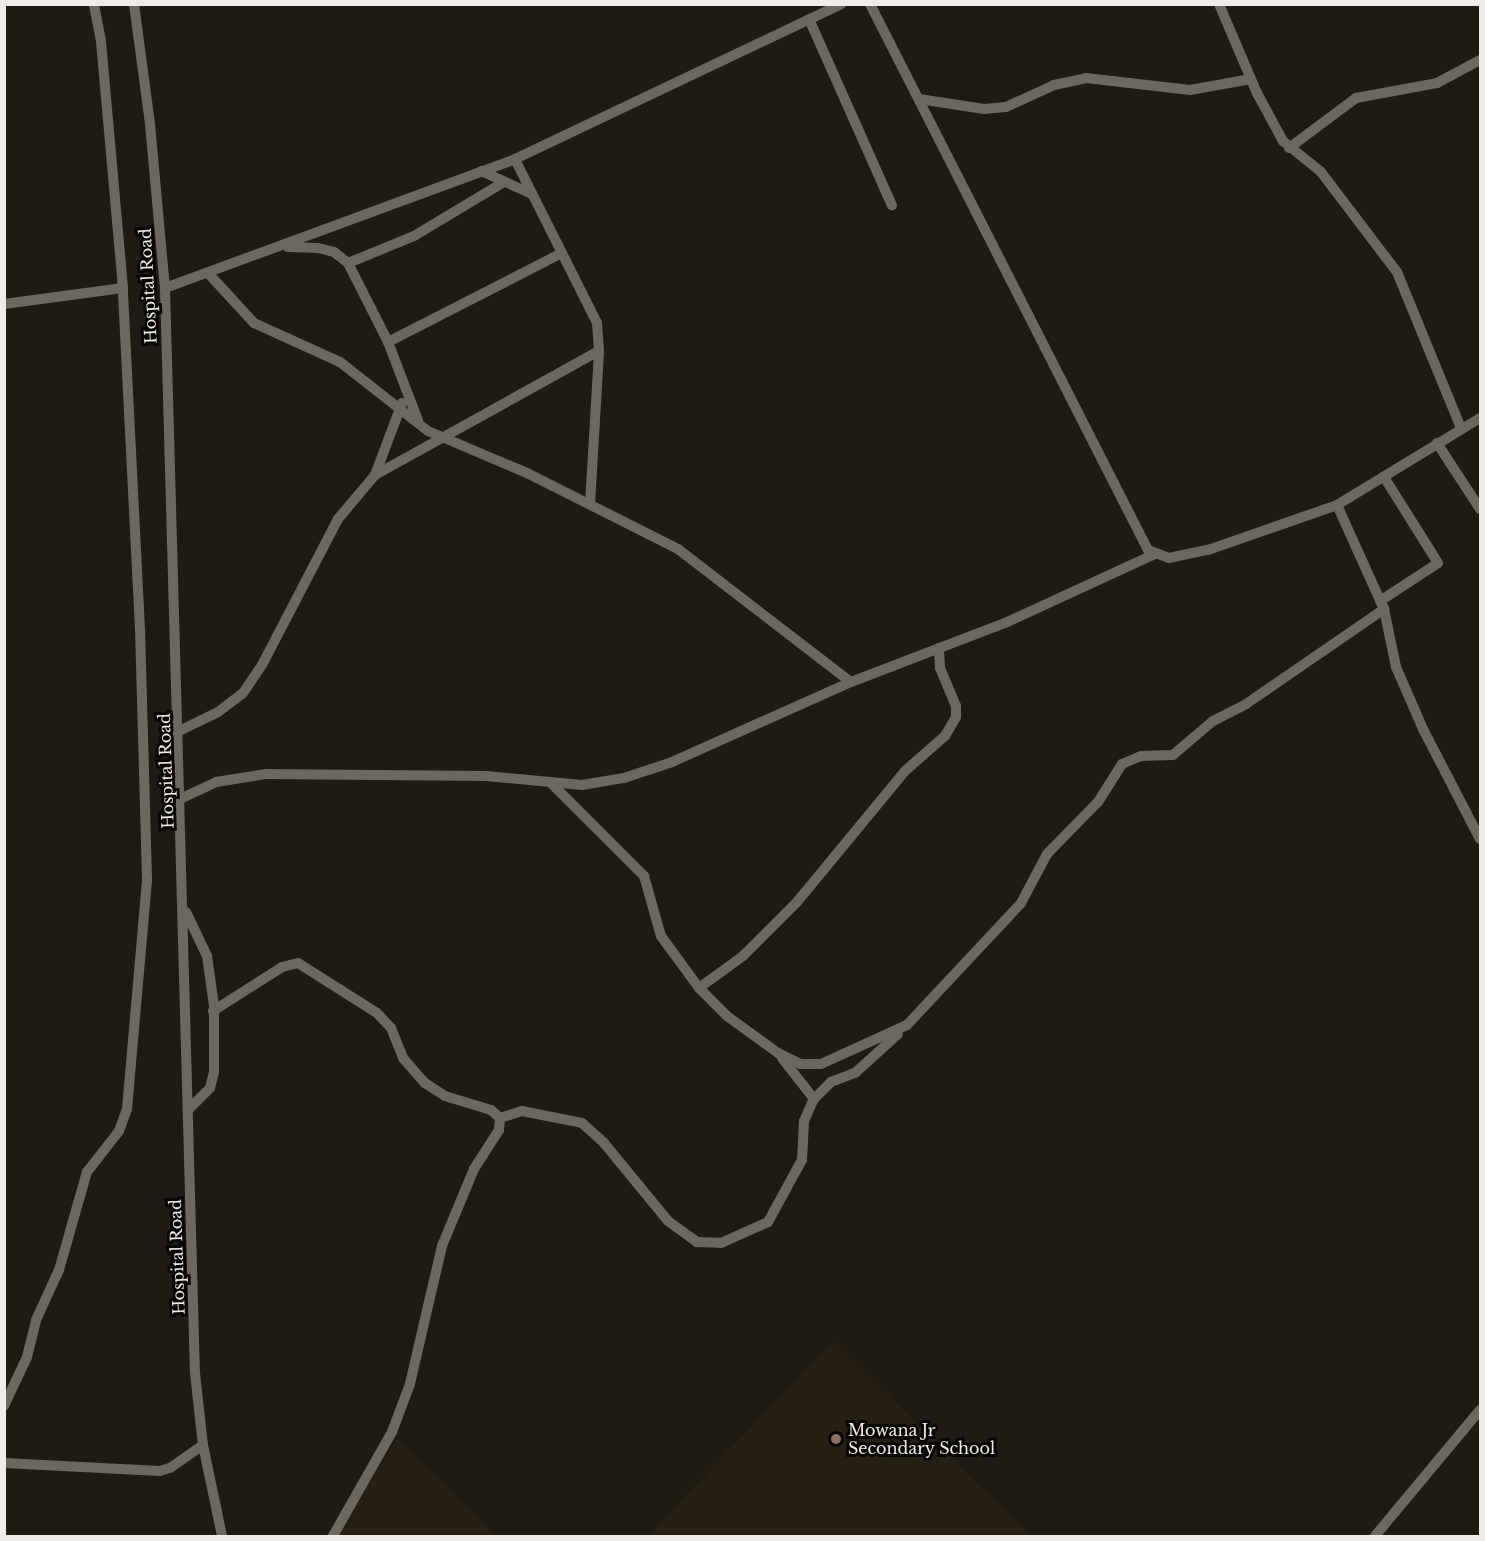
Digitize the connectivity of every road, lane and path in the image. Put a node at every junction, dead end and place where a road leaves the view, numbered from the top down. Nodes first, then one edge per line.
1 (93, 4) edge
2 (134, 4) edge
3 (841, 4) edge
4 (870, 4) edge
5 (1219, 4) edge
6 (808, 19) junction
7 (1480, 60) edge
8 (1251, 79) junction
9 (919, 99) junction
10 (1289, 148) junction
11 (515, 159) junction
12 (481, 171) junction
13 (504, 182) junction
14 (532, 194) junction
15 (892, 205) dead end
16 (282, 247) junction
17 (562, 253) junction
18 (348, 263) junction
19 (208, 273) junction
20 (123, 288) junction
21 (165, 288) junction
22 (4, 304) edge
23 (388, 342) junction
24 (599, 351) junction
25 (406, 391) junction
26 (400, 408) junction
27 (1480, 418) edge
28 (421, 424) junction
29 (1461, 428) junction
30 (445, 437) junction
31 (1437, 443) junction
32 (375, 475) junction
33 (1384, 477) junction
34 (590, 504) junction
35 (1337, 505) junction
36 (1480, 509) edge
37 (1155, 554) junction
38 (1382, 605) junction
39 (939, 648) junction
40 (851, 681) junction
41 (179, 731) junction
42 (551, 783) junction
43 (182, 798) junction
44 (1480, 838) edge
45 (184, 909) junction
46 (699, 988) junction
47 (213, 1011) junction
48 (907, 1025) junction
49 (778, 1053) junction
50 (814, 1099) junction
51 (188, 1110) junction
52 (500, 1118) junction
53 (4, 1406) edge
54 (1480, 1410) edge
55 (203, 1445) junction
56 (4, 1463) edge
57 (222, 1536) edge
58 (333, 1536) edge
59 (1375, 1536) edge

1 - 20 street
2 - 21 street, Hospital Road
3 - 6 street
4 - 9 street
5 - 8 street
6 - 11 street
6 - 15 street
7 - 10 street
8 - 9 street
8 - 10 street
9 - 37 street
10 - 29 street
11 - 12 street
11 - 14 street
12 - 13 street
12 - 16 street
13 - 14 street
13 - 18 street
14 - 17 street
16 - 18 street
16 - 19 street
17 - 23 street
17 - 24 street
18 - 23 street
19 - 21 street
19 - 26 street
20 - 22 street
20 - 53 street
21 - 41 street, Hospital Road
23 - 25 street
24 - 30 street
24 - 34 street
25 - 26 street
25 - 28 street
26 - 28 street
26 - 32 street
27 - 29 street
28 - 30 street
29 - 31 street
30 - 32 street
30 - 34 street
31 - 33 street
31 - 36 street
32 - 41 street
33 - 35 street
33 - 38 street
34 - 40 street
35 - 37 street
35 - 38 street
37 - 39 street
38 - 44 street
38 - 48 street
39 - 40 street
39 - 46 street
40 - 42 street
41 - 43 street, Hospital Road
42 - 43 street
42 - 46 street
43 - 45 street, Hospital Road
45 - 47 street
45 - 51 street, Hospital Road
46 - 49 street
47 - 51 street
47 - 52 street
48 - 49 street
48 - 50 street
49 - 50 street
50 - 52 street
51 - 55 street, Hospital Road
52 - 58 street
54 - 59 street
55 - 56 street
55 - 57 street, Hospital Road

